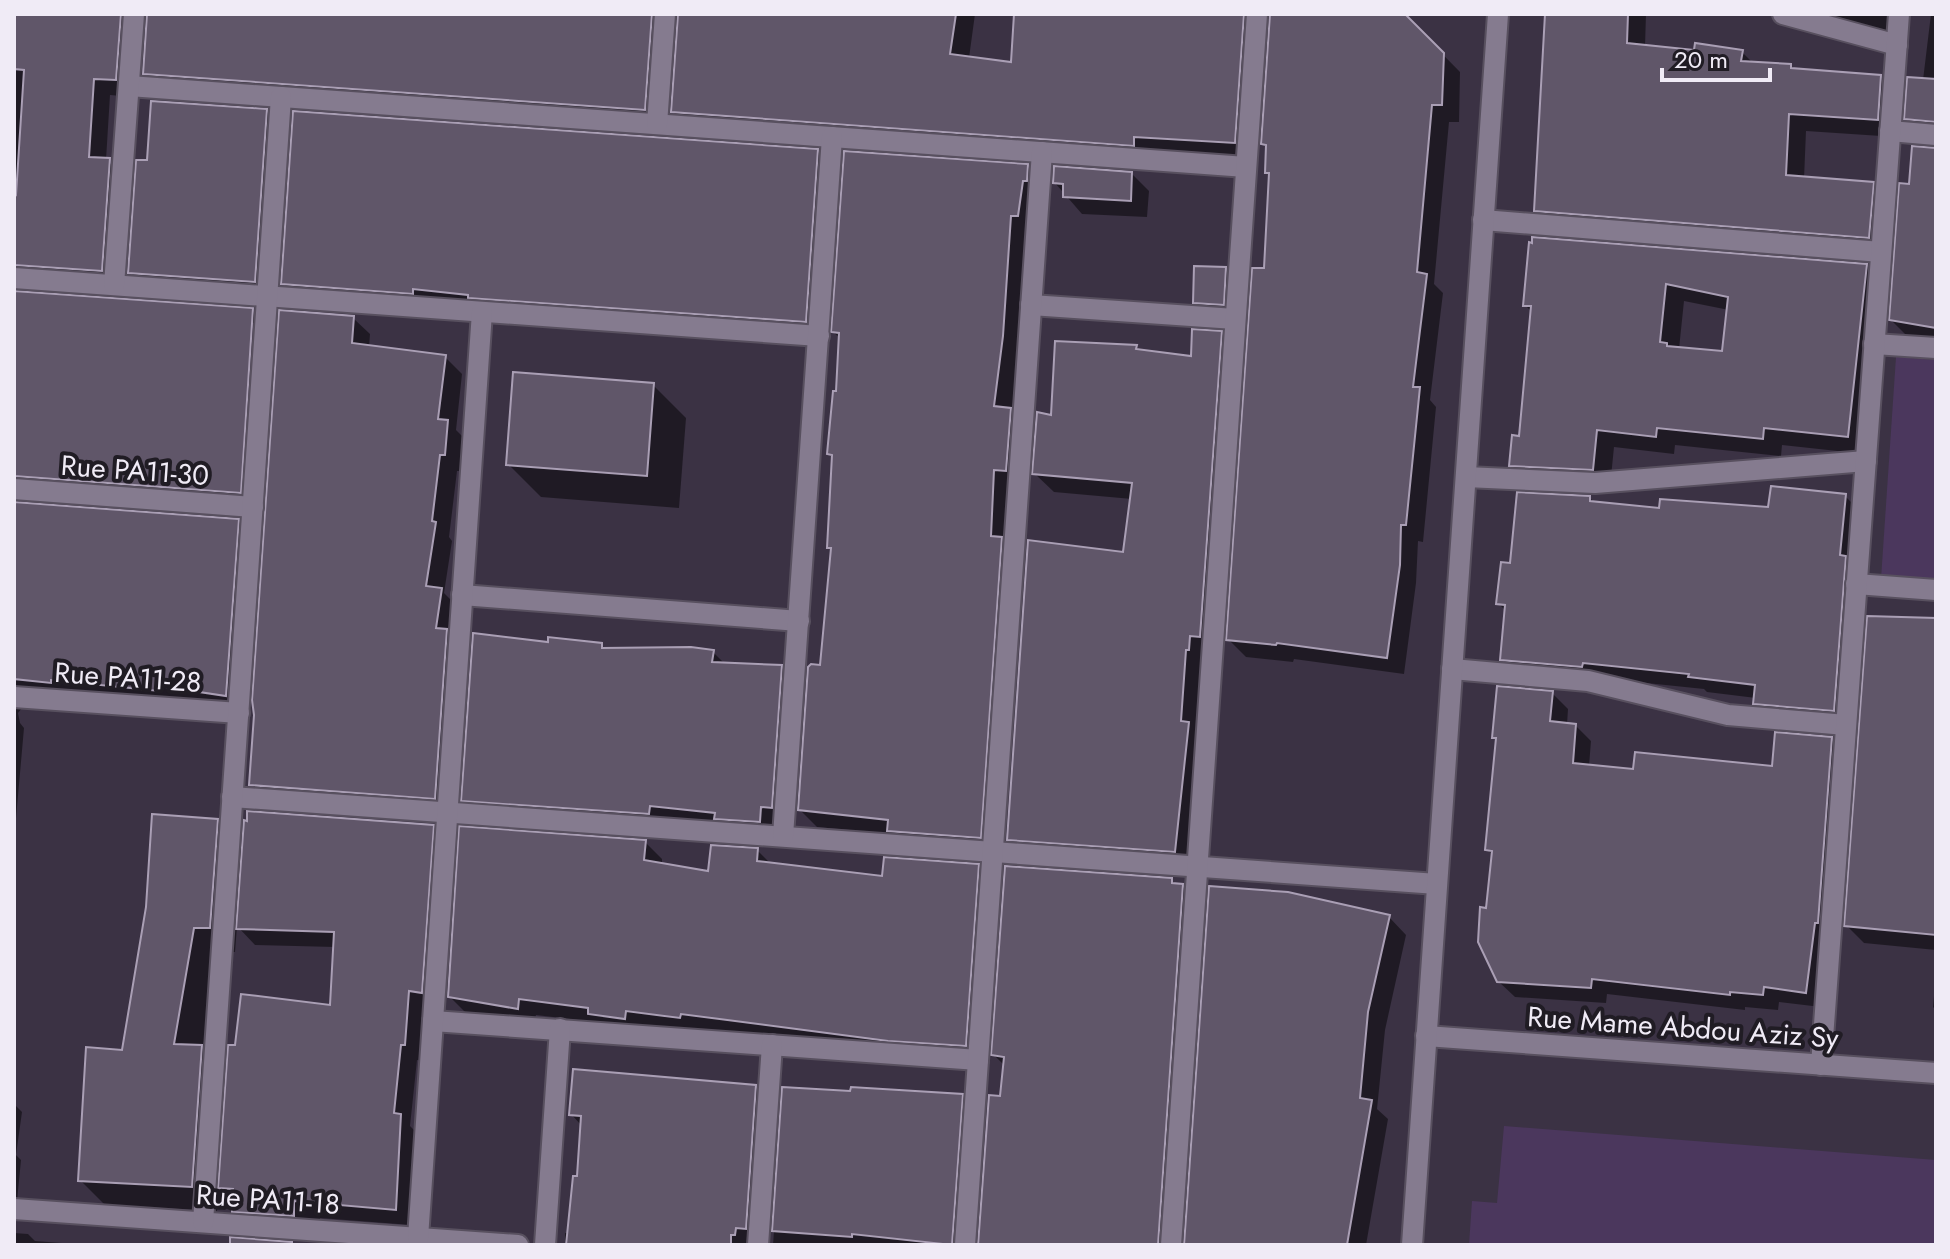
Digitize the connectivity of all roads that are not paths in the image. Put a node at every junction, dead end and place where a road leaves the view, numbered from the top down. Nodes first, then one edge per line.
1 (134, 14) edge
2 (665, 14) edge
3 (1257, 14) edge
4 (1498, 14) edge
5 (1783, 14) edge
6 (1899, 14) edge
7 (1897, 45) junction
8 (129, 86) junction
9 (281, 97) junction
10 (657, 124) junction
11 (1890, 131) junction
12 (1936, 135) edge
13 (832, 137) junction
14 (1042, 152) junction
15 (1246, 167) junction
16 (1483, 220) junction
17 (1881, 252) junction
18 (14, 278) edge
19 (114, 285) junction
20 (268, 296) junction
21 (1031, 305) junction
22 (482, 312) junction
23 (1235, 319) junction
24 (819, 336) junction
25 (1874, 344) junction
26 (1936, 348) edge
27 (1866, 461) junction
28 (1466, 477) junction
29 (14, 489) edge
30 (253, 507) junction
31 (1856, 584) junction
32 (1936, 590) edge
33 (462, 595) junction
34 (799, 621) junction
35 (1452, 669) junction
36 (14, 697) edge
37 (239, 713) junction
38 (1846, 725) junction
39 (232, 797) junction
40 (447, 812) junction
41 (783, 836) junction
42 (993, 851) junction
43 (1197, 866) junction
44 (1437, 884) junction
45 (433, 1021) junction
46 (560, 1029) junction
47 (1426, 1036) junction
48 (772, 1045) junction
49 (978, 1060) junction
50 (1821, 1065) junction
51 (1936, 1073) edge
52 (14, 1209) edge
53 (203, 1222) junction
54 (418, 1238) junction
55 (518, 1245) edge
56 (545, 1245) edge
57 (758, 1245) edge
58 (965, 1245) edge
59 (1171, 1245) edge
60 (1412, 1245) edge

1 - 8 street
2 - 10 street
3 - 15 street
4 - 16 street
5 - 7 street
6 - 7 street
7 - 11 street
8 - 9 street
8 - 19 street
9 - 10 street
9 - 20 street
10 - 13 street
11 - 12 street
11 - 17 street
13 - 14 street
13 - 24 street
14 - 15 street
14 - 21 street
15 - 23 street
16 - 17 street
16 - 28 street
17 - 25 street
18 - 19 street
19 - 20 street
20 - 22 street
20 - 30 street
21 - 23 street
21 - 42 street
22 - 24 street
22 - 33 street
23 - 43 street
24 - 34 street
25 - 26 street
25 - 27 street
27 - 28 street
27 - 31 street
28 - 35 street
29 - 30 street, Rue PA11-30
30 - 37 street
31 - 32 street
31 - 38 street
33 - 34 street
33 - 40 street
34 - 41 street
35 - 38 street
35 - 44 street
36 - 37 street, Rue PA11-28
37 - 39 street
38 - 50 street
39 - 40 street
39 - 53 street
40 - 41 street
40 - 45 street
41 - 42 street
42 - 43 street
42 - 49 street
43 - 44 street
43 - 59 street
44 - 47 street
45 - 46 street
45 - 54 street
46 - 48 street
46 - 56 street
47 - 50 street, Rue Mame Abdou Aziz Sy
47 - 60 street
48 - 49 street
48 - 57 street
49 - 58 street
50 - 51 street, Rue Mame Abdou Aziz Sy
52 - 53 street, Rue PA11-18
53 - 54 street, Rue PA11-18
54 - 55 street, Rue PA11-18

